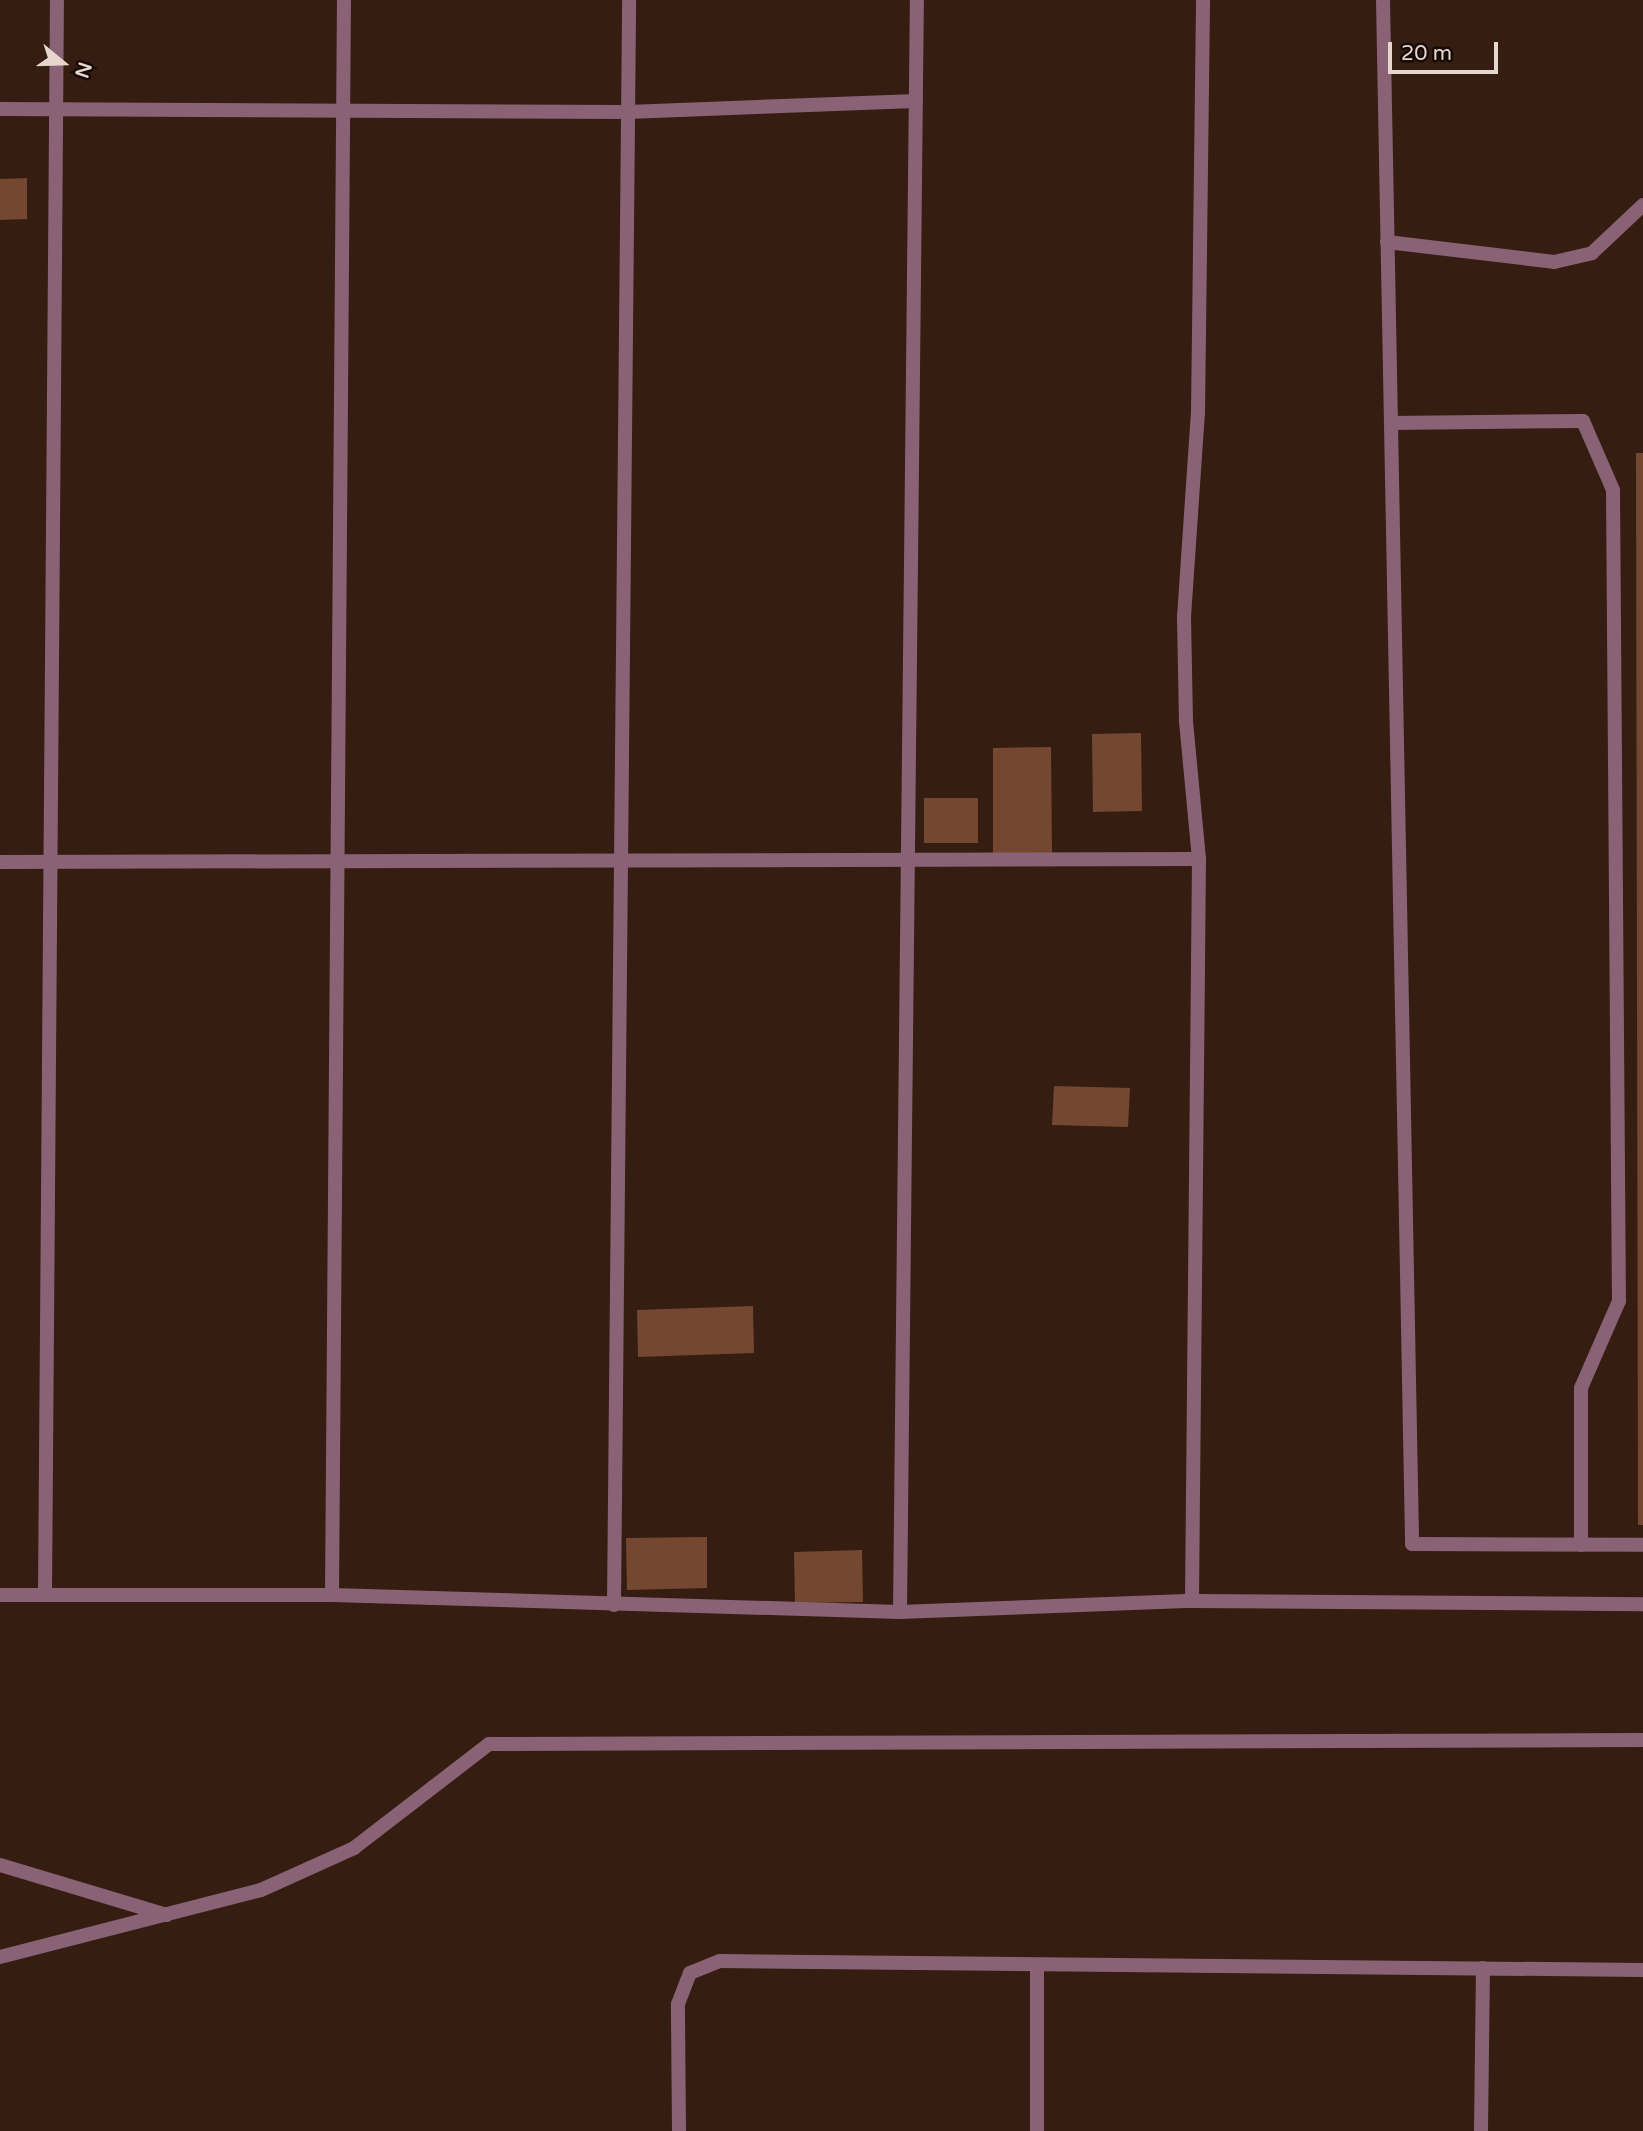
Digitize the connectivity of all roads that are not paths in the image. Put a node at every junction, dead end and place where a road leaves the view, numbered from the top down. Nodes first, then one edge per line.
1 (57, 0) edge
2 (344, 0) edge
3 (629, 0) edge
4 (917, 0) edge
5 (1203, 0) edge
6 (1383, 0) edge
7 (916, 101) junction
8 (0, 109) edge
9 (56, 109) junction
10 (344, 110) junction
11 (628, 112) junction
12 (1643, 205) edge
13 (1387, 242) junction
14 (1391, 424) junction
15 (908, 859) junction
16 (1199, 859) junction
17 (338, 861) junction
18 (621, 861) junction
19 (0, 862) edge
20 (51, 862) junction
21 (1581, 1545) junction
22 (1643, 1545) edge
23 (45, 1593) junction
24 (0, 1595) edge
25 (332, 1595) junction
26 (1192, 1601) junction
27 (1643, 1604) edge
28 (614, 1605) junction
29 (900, 1612) junction
30 (1643, 1740) edge
31 (0, 1865) edge
32 (168, 1915) junction
33 (0, 1957) edge
34 (1037, 1967) junction
35 (1483, 1968) junction
36 (1643, 1970) edge
37 (680, 2131) edge
38 (1037, 2131) edge
39 (1481, 2131) edge

1 - 9 street
2 - 10 street
3 - 11 street
4 - 7 street
5 - 16 street
6 - 13 street
7 - 11 street
7 - 15 street
8 - 9 street
9 - 10 street
9 - 20 street
10 - 11 street
10 - 17 street
11 - 18 street
12 - 13 street
13 - 14 street
14 - 21 street
14 - 21 street
15 - 16 street
15 - 18 street
15 - 29 street
16 - 26 street
17 - 18 street
17 - 20 street
17 - 25 street
18 - 28 street
19 - 20 street
20 - 23 street
21 - 22 street
23 - 24 street
23 - 25 street
25 - 28 street
26 - 27 street
26 - 29 street
28 - 29 street
30 - 32 street
31 - 32 street
32 - 33 street
34 - 35 street
34 - 37 street
34 - 38 street
35 - 36 street
35 - 39 street

